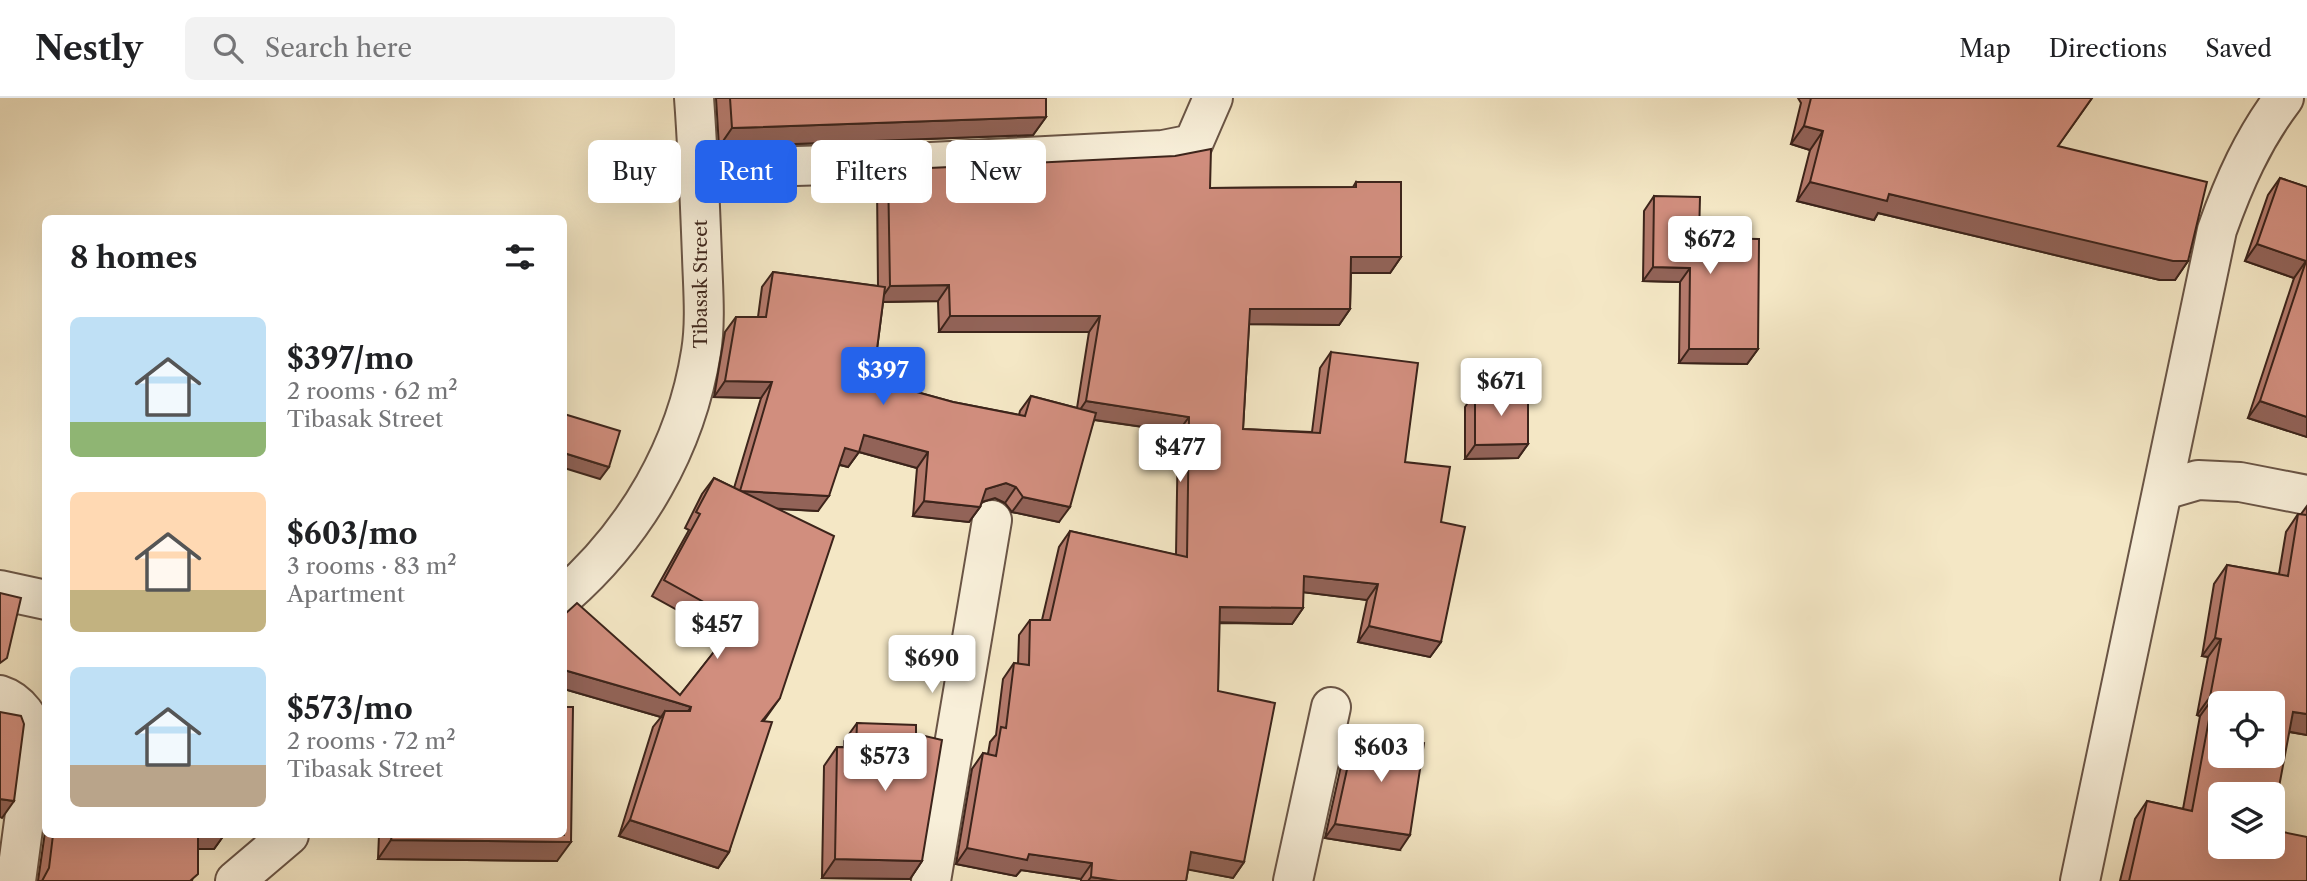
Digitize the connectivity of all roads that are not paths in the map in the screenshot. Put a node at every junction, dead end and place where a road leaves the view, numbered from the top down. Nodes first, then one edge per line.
1 (694, 98) edge
2 (1213, 98) edge
3 (2284, 98) edge
4 (697, 140) edge
5 (797, 165) edge
6 (700, 203) edge
7 (2164, 490) junction
8 (2307, 495) edge
9 (992, 520) dead end
10 (0, 590) edge
11 (567, 593) edge
12 (42, 599) edge
13 (0, 695) edge
14 (1331, 708) dead end
15 (285, 838) edge
16 (16, 881) edge
17 (235, 881) edge
18 (930, 881) edge
19 (1293, 881) edge
20 (2080, 881) edge

1 - 4 street, Tibasak Street
2 - 5 street
3 - 7 street
6 - 11 street, Tibasak Street
7 - 8 street
7 - 20 street
9 - 18 street
10 - 12 street
13 - 16 street
14 - 19 street
15 - 17 street

